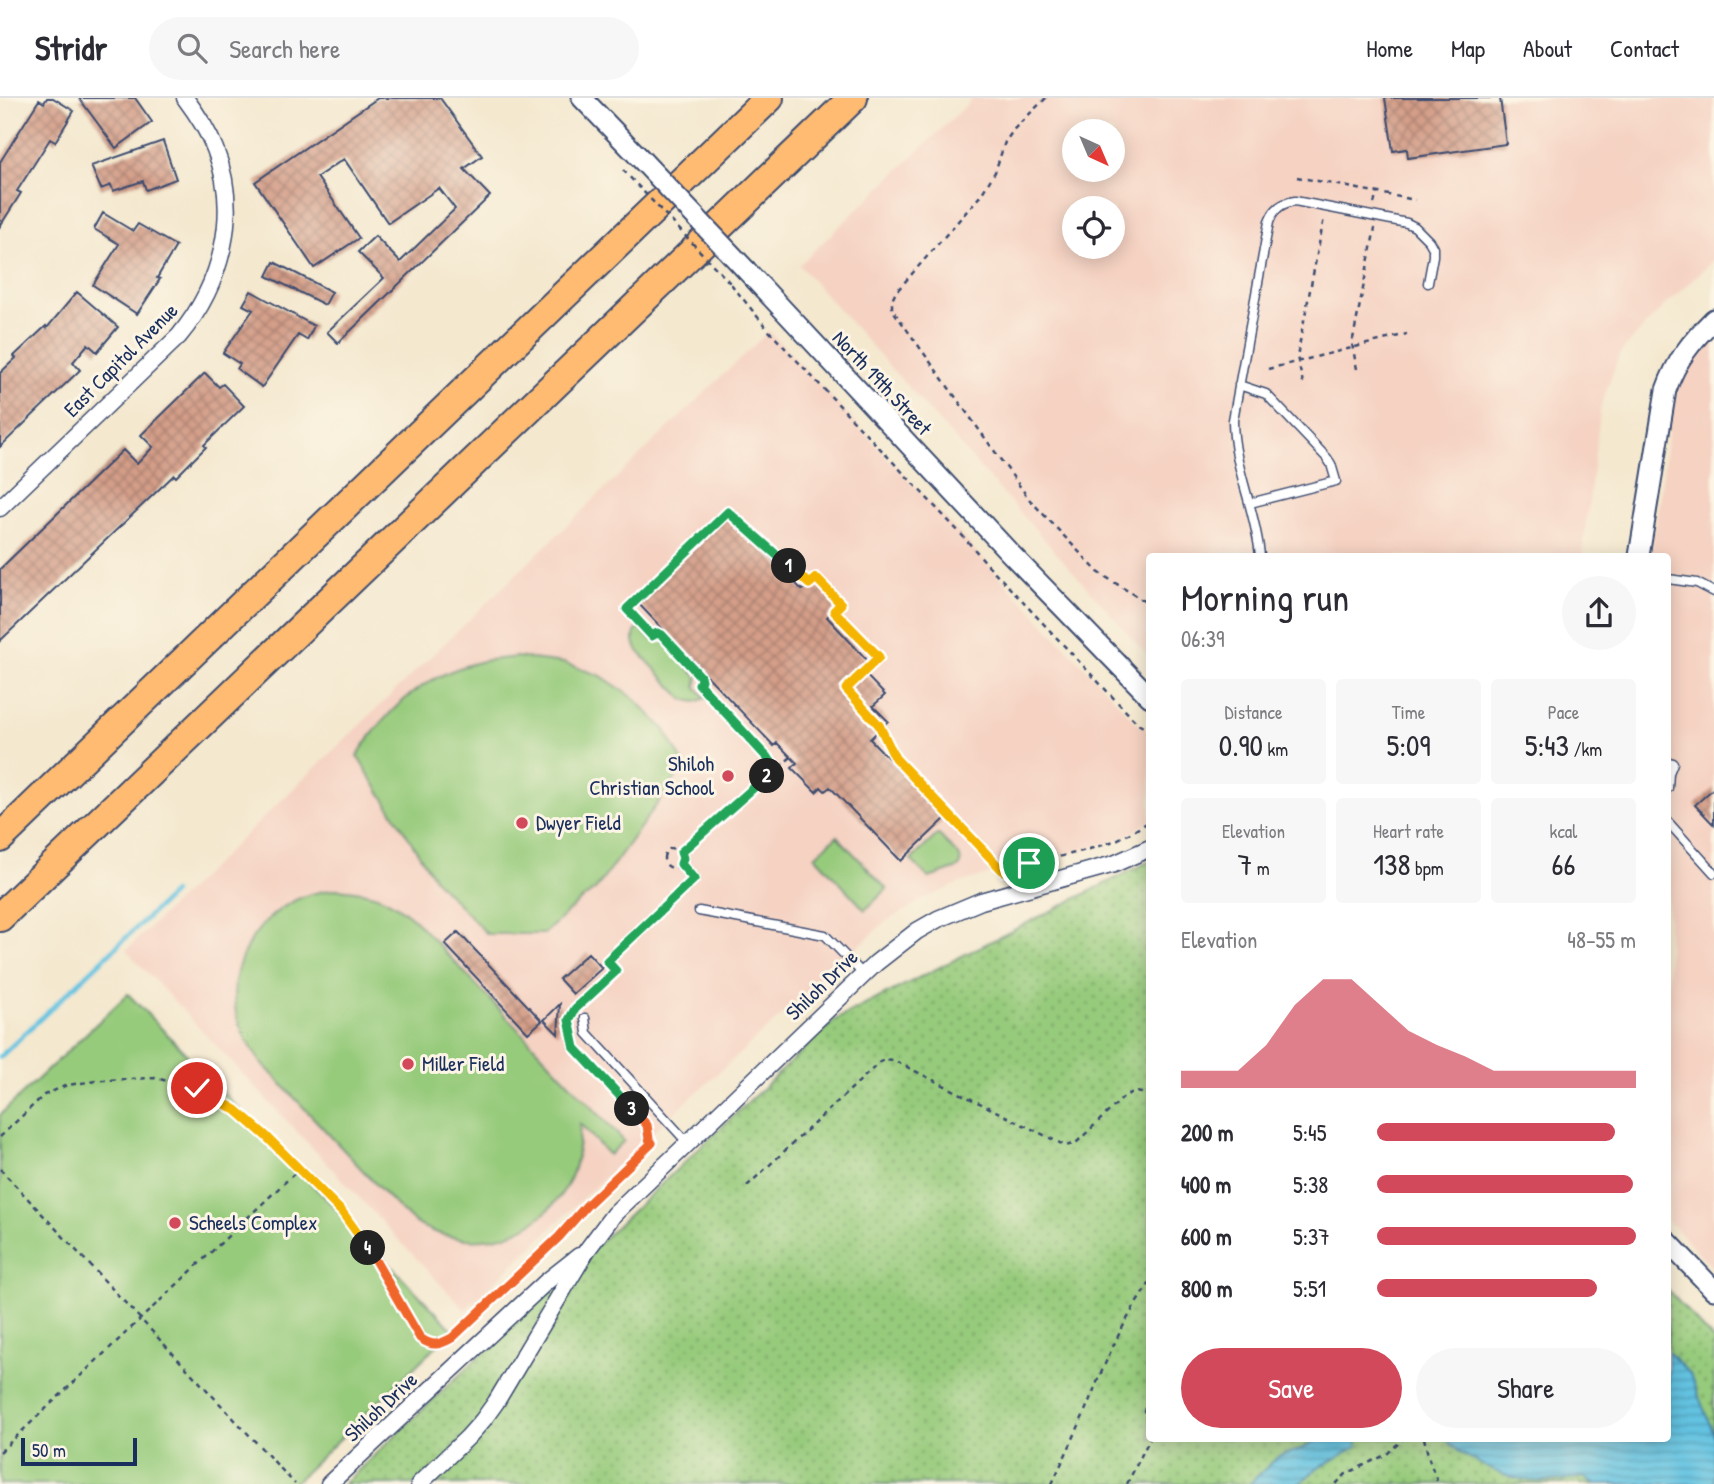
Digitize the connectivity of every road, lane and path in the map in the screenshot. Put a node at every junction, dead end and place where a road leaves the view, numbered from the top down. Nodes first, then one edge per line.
1 (186, 98) edge
2 (582, 98) edge
3 (769, 98) edge
4 (853, 98) edge
5 (1046, 98) edge
6 (623, 170) dead end
7 (1297, 177) dead end
8 (1377, 193) junction
9 (1415, 200) dead end
10 (1325, 207) junction
11 (1375, 216) junction
12 (1428, 283) dead end
13 (1714, 319) edge
14 (1407, 334) dead end
15 (1353, 348) junction
16 (1298, 362) junction
17 (1268, 369) dead end
18 (1357, 369) dead end
19 (1303, 383) dead end
20 (1239, 385) junction
21 (1250, 503) junction
22 (0, 508) edge
23 (1260, 553) edge
24 (1639, 553) edge
25 (1671, 579) edge
26 (1714, 592) edge
27 (1146, 602) edge
28 (1146, 693) edge
29 (1146, 728) edge
30 (791, 757) dead end
31 (777, 768) junction
32 (1146, 824) edge
33 (1671, 825) edge
34 (0, 838) edge
35 (1146, 850) edge
36 (681, 852) junction
37 (681, 864) junction
38 (1714, 873) edge
39 (699, 911) dead end
40 (0, 917) edge
41 (864, 975) junction
42 (585, 1018) dead end
43 (1146, 1094) edge
44 (0, 1137) edge
45 (687, 1142) junction
46 (0, 1169) edge
47 (299, 1169) junction
48 (747, 1186) dead end
49 (1671, 1245) edge
50 (587, 1250) junction
51 (1146, 1289) edge
52 (1714, 1290) edge
53 (141, 1319) junction
54 (1148, 1442) edge
55 (1400, 1442) edge
56 (1425, 1442) edge
57 (0, 1452) edge
58 (295, 1484) edge
59 (329, 1484) edge
60 (419, 1484) edge
61 (1052, 1484) edge
62 (1127, 1484) edge
63 (1336, 1484) edge
64 (1438, 1484) edge

1 - 22 street, East Capitol Avenue
2 - 28 street, North 19th Street, bridge
3 - 34 highway
4 - 40 highway
5 - 27 path
6 - 29 path, bridge
7 - 8 path
8 - 9 path
8 - 11 path
10 - 11 lane
10 - 16 path
10 - 20 lane
11 - 12 lane
11 - 15 path
13 - 24 street
14 - 15 path
15 - 16 path
15 - 18 path
16 - 17 path
16 - 19 path
20 - 21 lane
20 - 21 lane
21 - 23 lane
25 - 26 lane
30 - 31 path
31 - 32 path
31 - 36 path
33 - 38 lane
35 - 41 street, Shiloh Drive
36 - 37 path
36 - 37 path
37 - 47 path
39 - 41 lane
41 - 45 street, Shiloh Drive
42 - 45 lane
43 - 48 path
44 - 47 path
45 - 50 street, Shiloh Drive
46 - 53 path
47 - 53 path
49 - 52 street
50 - 59 street, Shiloh Drive
50 - 60 street, Shiloh Drive
51 - 61 path
53 - 57 path
53 - 58 path
54 - 62 path
55 - 63 path
56 - 64 path

